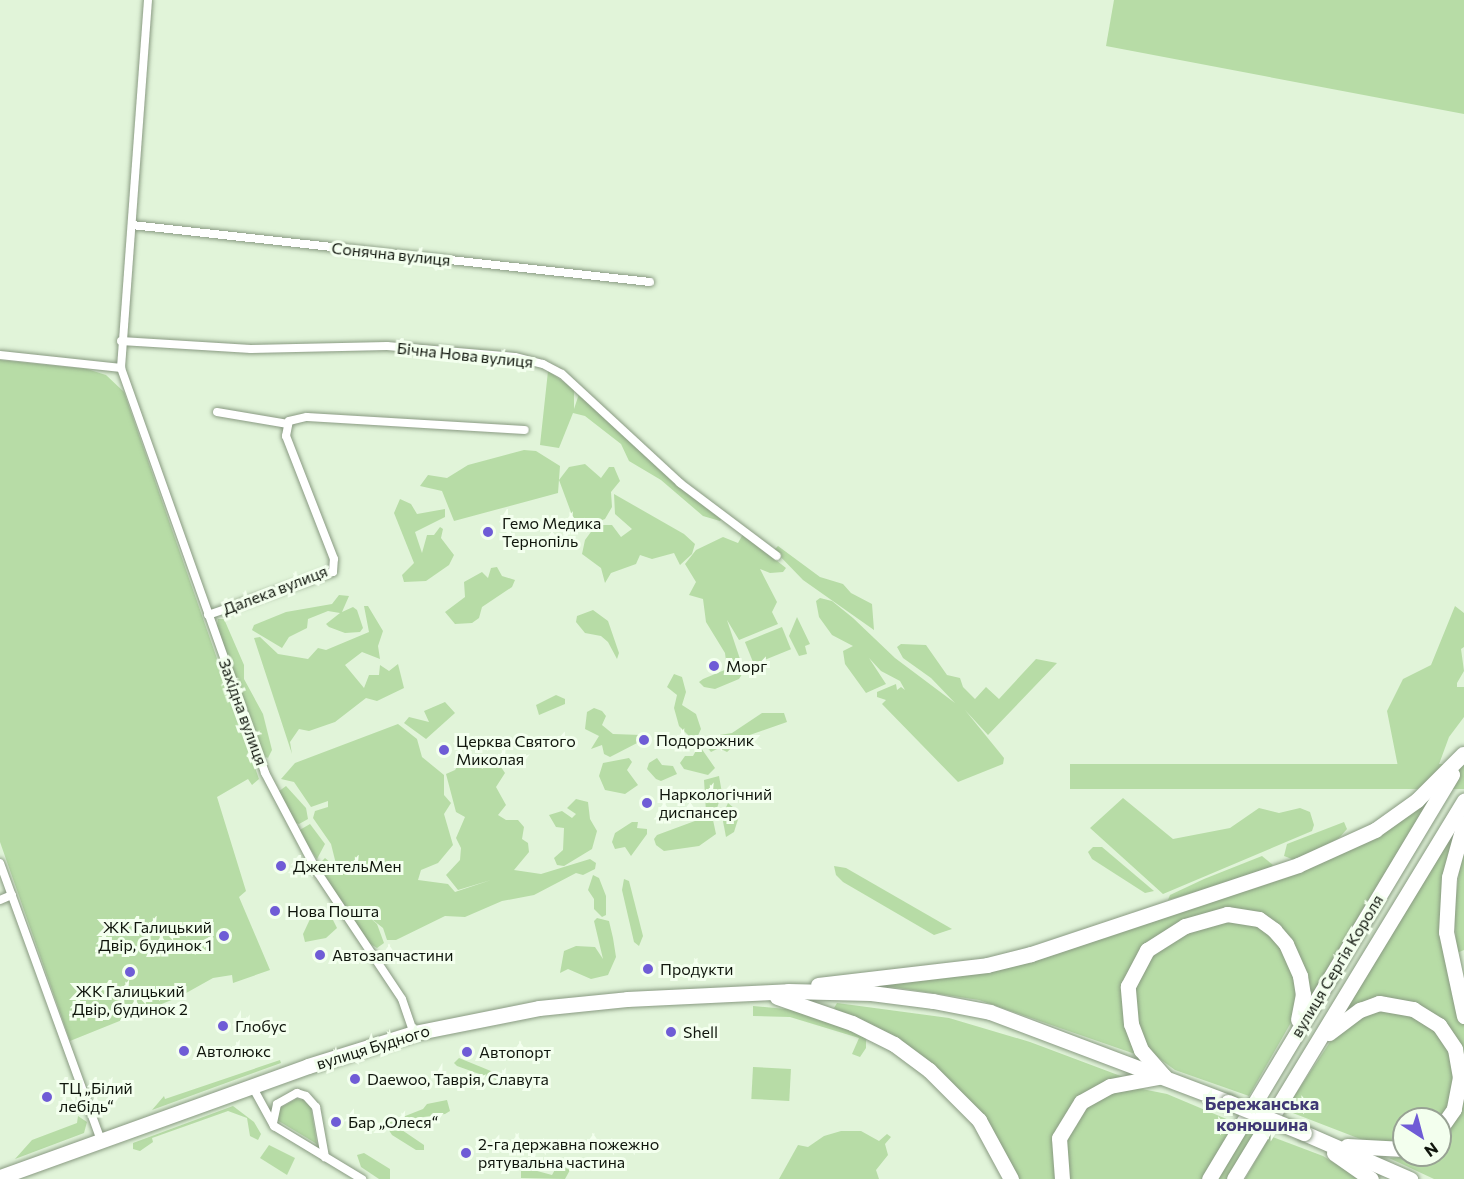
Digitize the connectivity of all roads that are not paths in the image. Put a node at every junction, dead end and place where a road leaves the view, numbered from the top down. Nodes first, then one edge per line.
1 (148, 0) edge
2 (132, 225) junction
3 (650, 282) dead end
4 (121, 341) junction
5 (0, 355) edge
6 (121, 368) junction
7 (217, 412) dead end
8 (288, 424) junction
9 (525, 430) dead end
10 (777, 556) dead end
11 (207, 615) junction
12 (1464, 754) edge
13 (1464, 800) edge
14 (1464, 823) edge
15 (0, 863) edge
16 (12, 895) junction
17 (0, 900) edge
18 (788, 991) junction
19 (763, 992) junction
20 (1464, 1016) edge
21 (414, 1033) junction
22 (1294, 1036) junction
23 (1314, 1048) junction
24 (1164, 1076) junction
25 (252, 1086) junction
26 (1452, 1112) edge
27 (274, 1126) junction
28 (1304, 1133) junction
29 (101, 1141) junction
30 (1331, 1144) junction
31 (1392, 1148) edge
32 (325, 1157) junction
33 (0, 1177) edge
34 (362, 1179) edge
35 (1011, 1179) edge
36 (1062, 1179) edge
37 (1209, 1179) edge
38 (1234, 1179) edge
39 (1371, 1179) edge
40 (1410, 1179) edge

1 - 2 street, Західна вулиця
2 - 3 street, Сонячна вулиця
2 - 4 street, Західна вулиця
4 - 6 street, Західна вулиця
4 - 10 street, Бічна Нова вулиця
5 - 6 street
6 - 11 street, Західна вулиця
7 - 8 street
8 - 9 street
8 - 11 street, Далека вулиця
11 - 21 street, Західна вулиця
12 - 18 highway
12 - 22 highway, вулиця Сергія Короля
13 - 23 highway, вулиця Сергія Короля
14 - 20 highway
15 - 16 street
16 - 17 street
16 - 29 street
18 - 19 highway, вулиця Будного
18 - 24 highway
19 - 21 highway, вулиця Будного
19 - 35 highway
21 - 25 highway, вулиця Будного
22 - 24 highway
22 - 37 highway, вулиця Сергія Короля
23 - 26 highway
23 - 38 highway, вулиця Сергія Короля
24 - 28 highway, bridge
24 - 36 highway
25 - 27 street
25 - 29 highway, вулиця Будного
27 - 32 street
27 - 32 street
28 - 30 highway
28 - 39 highway
29 - 33 highway, вулиця Будного
30 - 31 highway
30 - 40 highway
32 - 34 street

